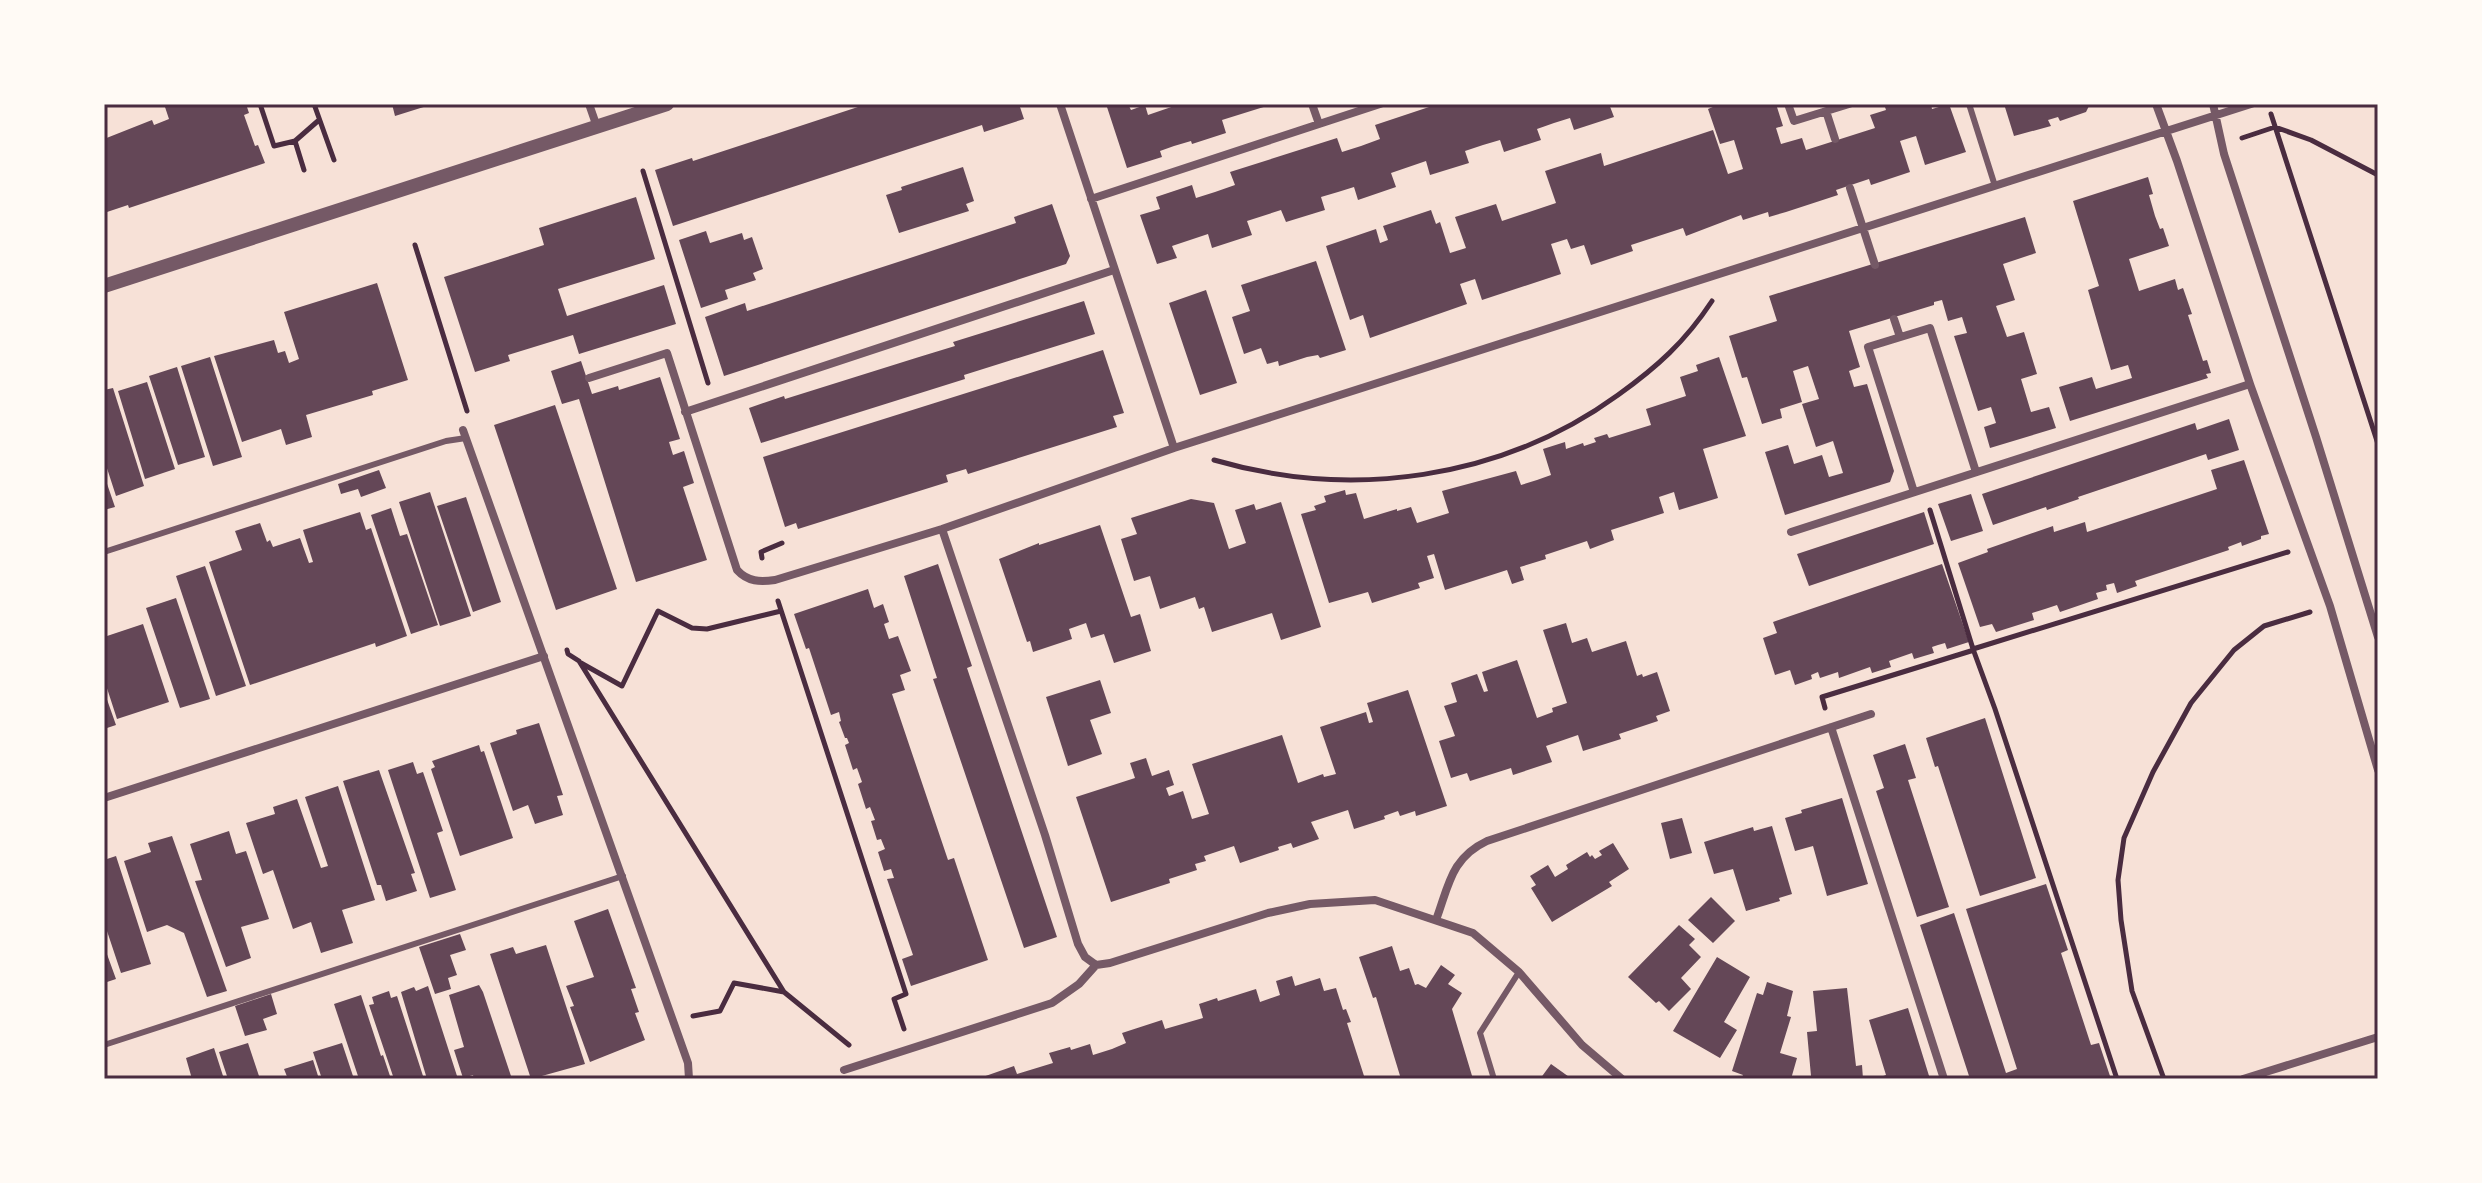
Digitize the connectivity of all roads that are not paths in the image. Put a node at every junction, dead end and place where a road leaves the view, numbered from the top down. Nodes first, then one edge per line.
1 (589, 104) edge
2 (667, 104) edge
3 (1060, 104) edge
4 (1312, 104) edge
5 (1380, 104) edge
6 (1788, 104) edge
7 (1849, 104) edge
8 (1969, 104) edge
9 (2156, 104) edge
10 (2213, 104) edge
11 (2251, 104) edge
12 (1826, 111) junction
13 (2216, 115) junction
14 (1319, 124) junction
15 (597, 127) junction
16 (2166, 131) junction
17 (1835, 139) dead end
18 (1995, 186) junction
19 (1850, 188) dead end
20 (1091, 199) junction
21 (1863, 228) junction
22 (1875, 265) dead end
23 (1114, 270) junction
24 (104, 286) edge
25 (1894, 319) dead end
26 (1900, 337) junction
27 (589, 378) dead end
28 (2250, 384) junction
29 (685, 412) junction
30 (465, 434) joint
31 (1174, 448) junction
32 (1976, 472) junction
33 (1919, 490) junction
34 (942, 529) junction
35 (1791, 532) dead end
36 (104, 552) edge
37 (2378, 637) edge
38 (544, 656) junction
39 (1871, 714) dead end
40 (1831, 727) junction
41 (2378, 770) edge
42 (104, 798) edge
43 (623, 876) junction
44 (1436, 920) junction
45 (1096, 965) junction
46 (1519, 972) junction
47 (2378, 1037) edge
48 (104, 1045) edge
49 (844, 1070) dead end
50 (689, 1079) edge
51 (1494, 1079) edge
52 (1622, 1079) edge
53 (1944, 1079) edge
54 (2243, 1079) edge

1 - 15 street
2 - 15 street
3 - 20 street
4 - 14 street
5 - 14 street
6 - 12 street
7 - 12 street
8 - 18 lane
9 - 16 street
10 - 13 street
11 - 13 street
12 - 17 street
13 - 16 street
13 - 37 street
14 - 20 street
15 - 24 street
16 - 18 street
16 - 28 street
18 - 21 street
19 - 21 street
20 - 23 street
21 - 22 street
21 - 31 street
23 - 29 street
23 - 31 street
25 - 26 street
26 - 32 street
26 - 33 street
27 - 29 street
28 - 32 street
28 - 41 street
29 - 34 street
30 - 36 lane
30 - 38 street
31 - 34 street
32 - 33 street
33 - 35 street
34 - 45 street
38 - 42 street
38 - 43 street
39 - 40 street
40 - 44 street
40 - 53 street
43 - 48 lane
43 - 50 street
44 - 45 street
44 - 46 street
45 - 49 street
46 - 51 lane
46 - 52 street
47 - 54 street

